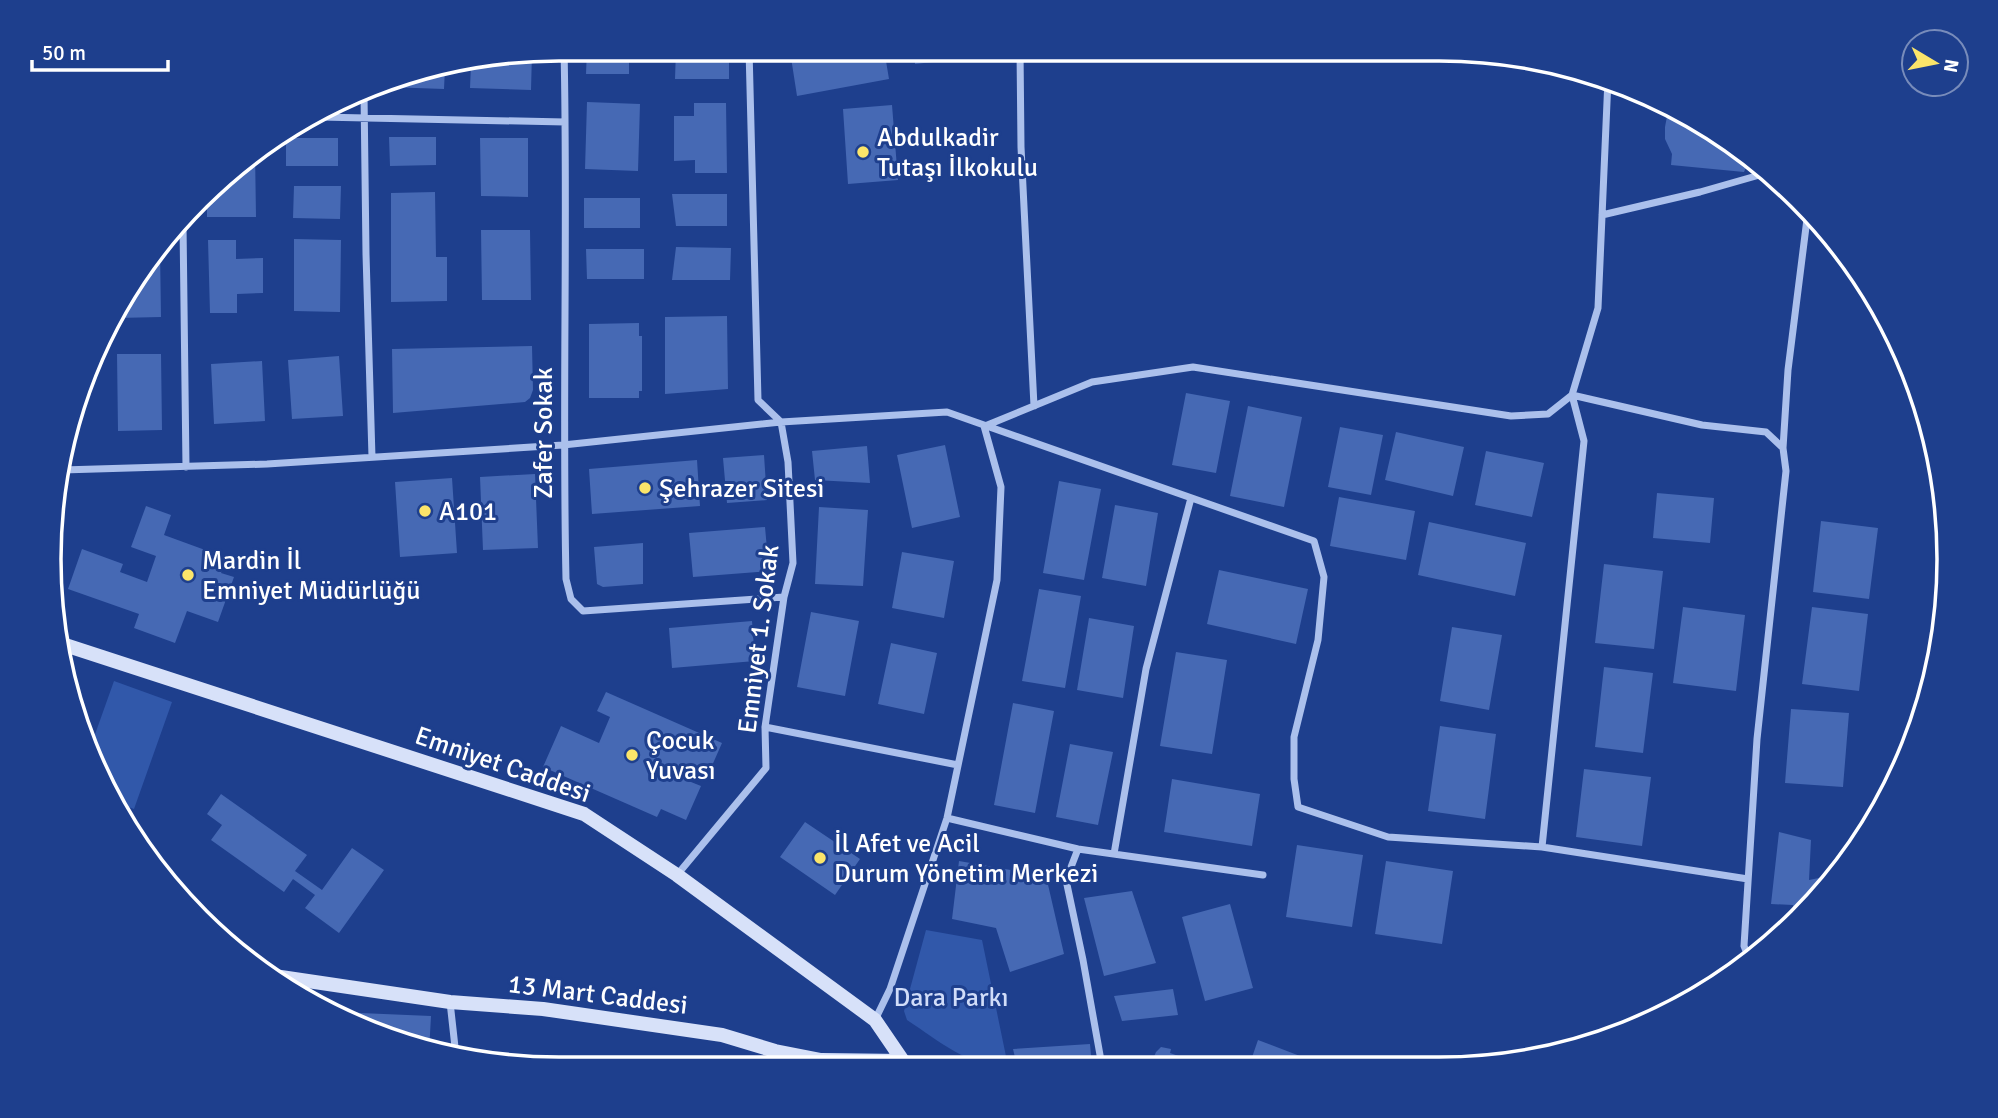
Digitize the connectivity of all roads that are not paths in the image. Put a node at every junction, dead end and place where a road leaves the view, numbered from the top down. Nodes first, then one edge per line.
1 (564, 61) edge
2 (749, 61) edge
3 (1020, 61) edge
4 (1607, 91) edge
5 (364, 101) edge
6 (331, 117) edge
7 (363, 118) junction
8 (565, 122) junction
9 (1756, 176) edge
10 (1602, 215) junction
11 (1806, 224) edge
12 (183, 233) edge
13 (1572, 396) junction
14 (1034, 406) junction
15 (781, 422) junction
16 (984, 426) junction
17 (563, 444) junction
18 (1783, 448) junction
19 (372, 457) junction
20 (186, 467) junction
21 (70, 470) edge
22 (1191, 498) junction
23 (784, 597) junction
24 (70, 646) edge
25 (765, 727) junction
26 (958, 765) junction
27 (947, 818) junction
28 (1542, 847) junction
29 (1078, 849) junction
30 (1114, 854) junction
31 (677, 875) junction
32 (1263, 875) dead end
33 (1748, 879) junction
34 (1746, 951) edge
35 (291, 979) edge
36 (450, 1002) junction
37 (875, 1020) junction
38 (455, 1045) edge
39 (775, 1051) junction
40 (775, 1057) edge
41 (806, 1057) edge
42 (903, 1057) edge
43 (1099, 1057) edge

1 - 8 street, Zafer Sokak
2 - 15 street
3 - 14 street
4 - 10 street
5 - 7 street
6 - 7 street
7 - 8 street
7 - 19 street
8 - 17 street, Zafer Sokak
9 - 10 street
10 - 13 street
11 - 18 street
12 - 20 street
13 - 14 street
13 - 18 street
13 - 28 street
14 - 16 street
15 - 16 street
15 - 17 street
15 - 23 street, Emniyet 1. Sokak
16 - 22 street
16 - 26 street
17 - 19 street
17 - 23 street, Zafer Sokak
18 - 33 street
19 - 20 street
20 - 21 street
22 - 28 street
22 - 30 street
23 - 25 street, Emniyet 1. Sokak
24 - 31 street, Emniyet Caddesi
25 - 26 street
25 - 31 street, Emniyet 1. Sokak
26 - 27 street
27 - 29 street
27 - 37 street
28 - 33 street
29 - 30 street
29 - 43 street
30 - 32 street
31 - 37 street, Emniyet Caddesi
33 - 34 street
35 - 36 street, 13 Mart Caddesi
36 - 38 street
36 - 39 street, 13 Mart Caddesi
37 - 42 street, Emniyet Caddesi
39 - 40 street
39 - 41 street, 13 Mart Caddesi

